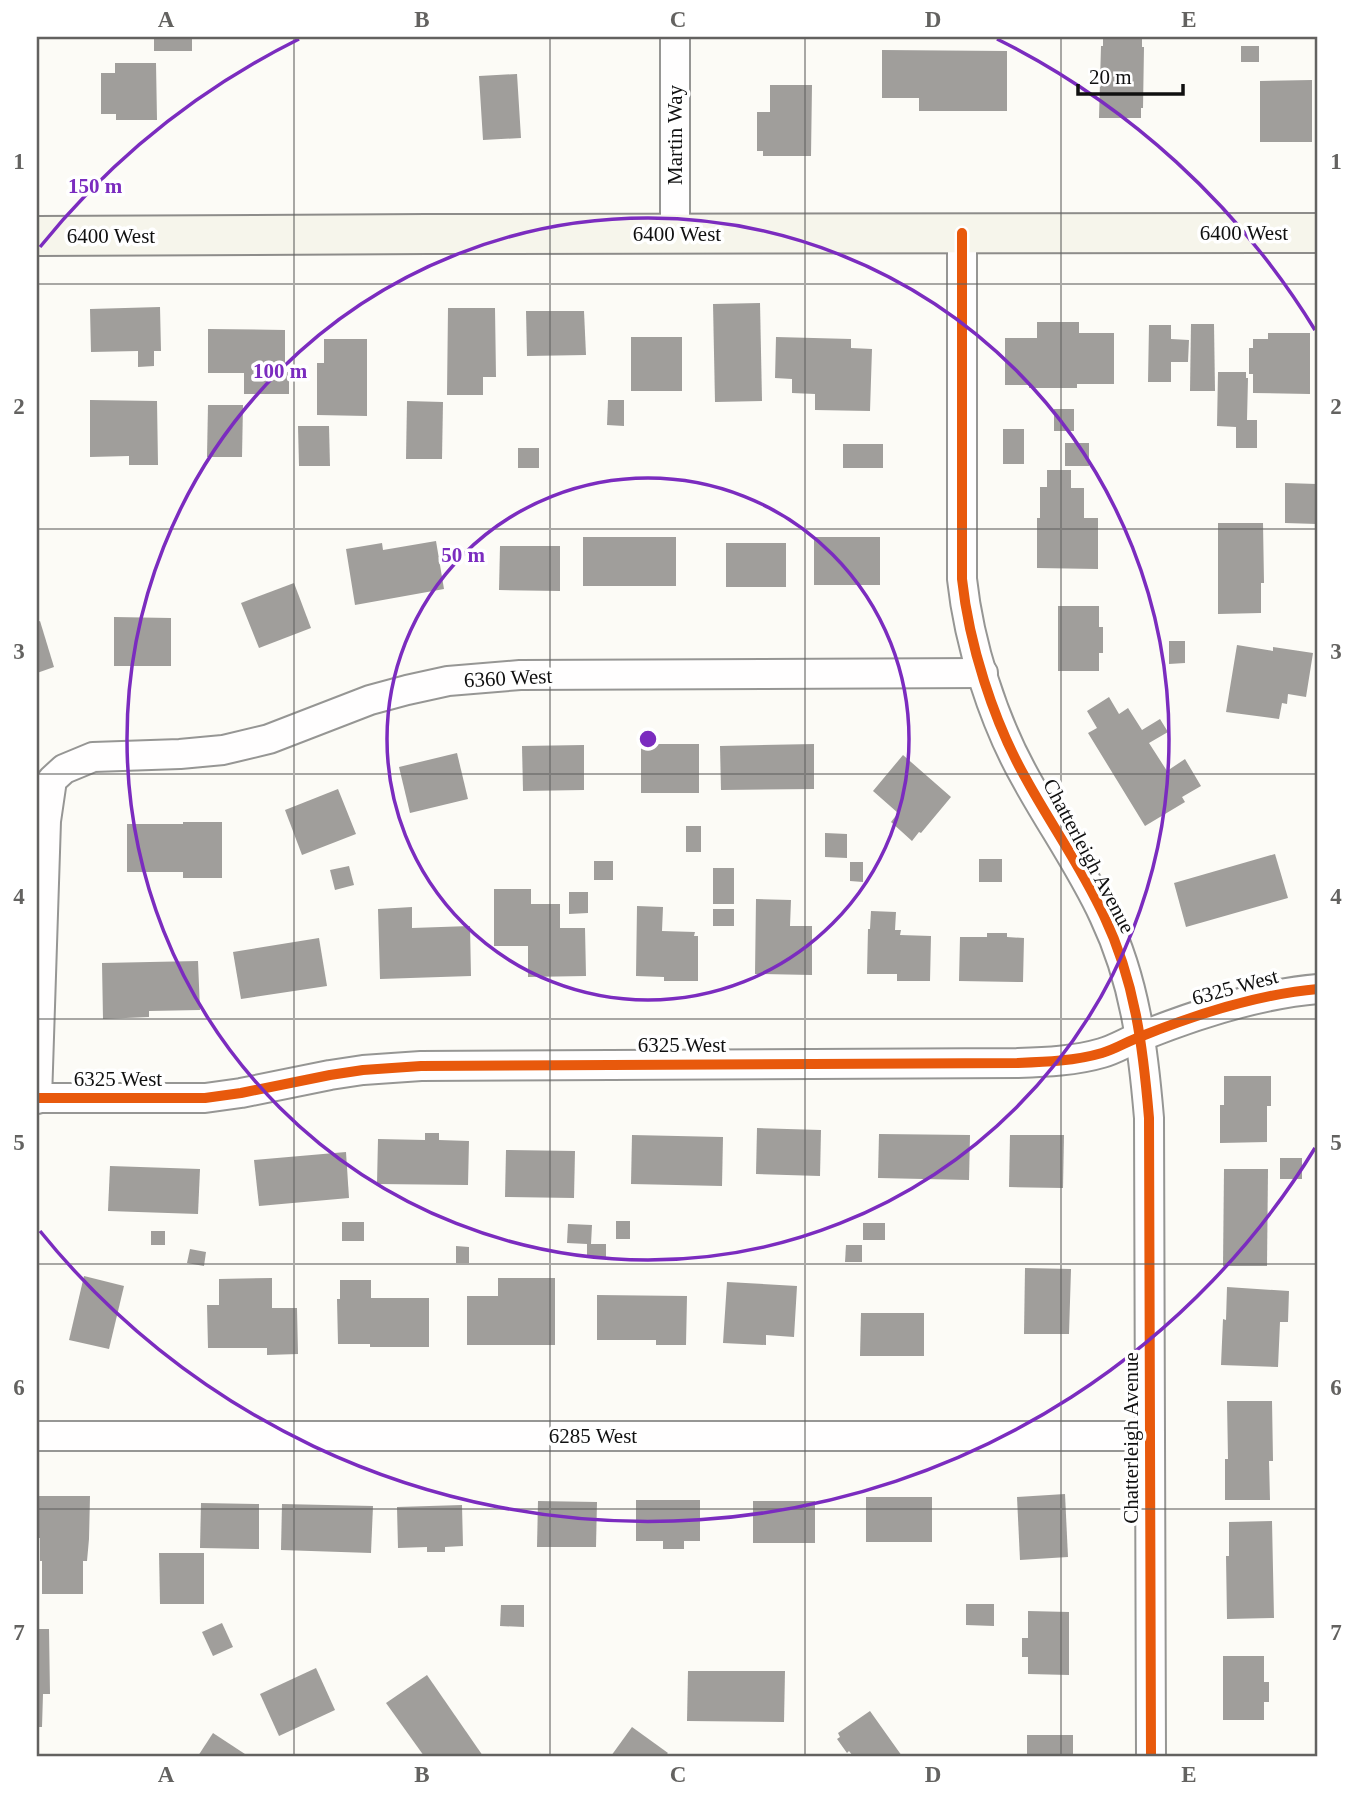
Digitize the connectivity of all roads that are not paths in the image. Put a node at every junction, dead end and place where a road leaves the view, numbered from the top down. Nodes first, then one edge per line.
1 (675, 37) edge
2 (962, 233) junction
3 (1318, 233) edge
4 (675, 234) junction
5 (37, 236) edge
6 (983, 673) junction
7 (1318, 989) edge
8 (1140, 1036) junction
9 (37, 1099) edge
10 (37, 1436) edge
11 (1150, 1436) junction
12 (1151, 1756) edge

1 - 4 street, Martin Way
2 - 3 street, 6400 West
2 - 4 street, 6400 West
2 - 6 street, Chatterleigh Avenue
4 - 5 street, 6400 West
6 - 8 street, Chatterleigh Avenue
6 - 9 street, 6360 West
7 - 8 street, 6325 West
8 - 9 street, 6325 West
8 - 11 street, Chatterleigh Avenue
10 - 11 street, 6285 West
11 - 12 street, Chatterleigh Avenue

